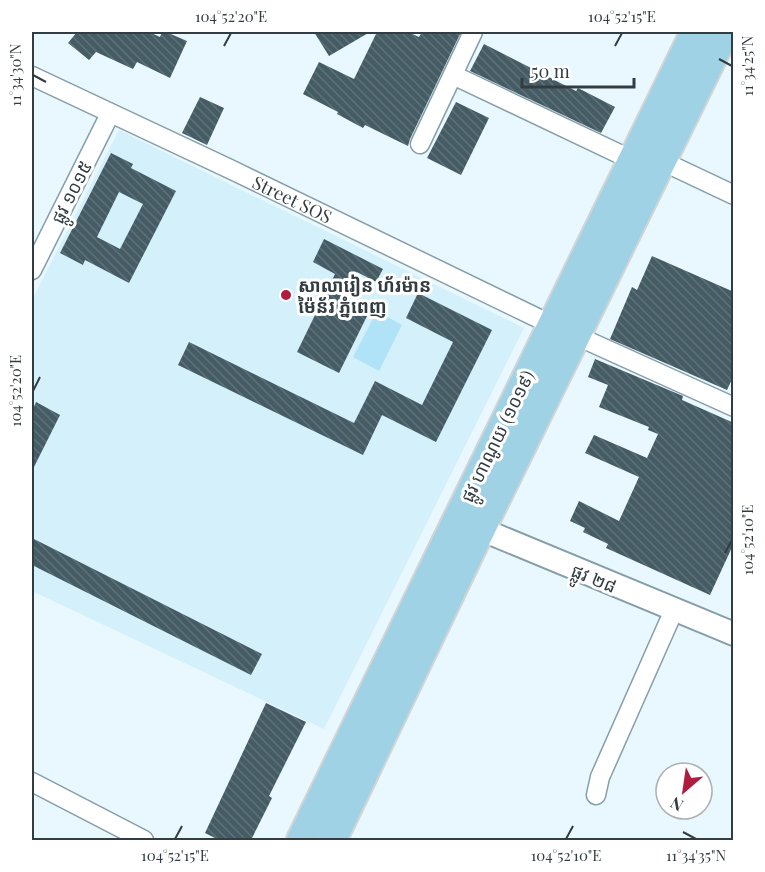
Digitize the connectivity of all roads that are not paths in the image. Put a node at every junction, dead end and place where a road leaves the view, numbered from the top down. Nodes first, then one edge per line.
1 (473, 32) edge
2 (695, 32) edge
3 (725, 32) edge
4 (453, 75) junction
5 (32, 76) edge
6 (110, 114) junction
7 (420, 144) dead end
8 (632, 160) junction
9 (662, 160) junction
10 (734, 195) edge
11 (32, 270) edge
12 (564, 330) junction
13 (734, 407) edge
14 (468, 525) junction
15 (674, 610) junction
16 (734, 634) edge
17 (32, 782) edge
18 (596, 795) dead end
19 (144, 840) edge
20 (301, 840) edge
21 (335, 840) edge

1 - 4 street
2 - 8 main road, ផ្លូវ ហាណូយ (១០១៩)
3 - 9 main road, ផ្លូវ ហាណូយ (១០១៩)
4 - 7 street
4 - 8 street
5 - 6 street, Street SOS
6 - 11 street, ផ្លូវ ១០១៥
6 - 12 street, Street SOS
8 - 12 main road, ផ្លូវ ហាណូយ (១០១៩)
9 - 10 street
9 - 12 main road, ផ្លូវ ហាណូយ (១០១៩)
12 - 13 street, Street SOS
12 - 14 main road, ផ្លូវ ហាណូយ (១០១៩)
14 - 15 street, ផ្លូវ ២៨
14 - 20 main road, ផ្លូវ ហាណូយ (១០១៩)
14 - 21 main road, ផ្លូវ ហាណូយ (១០១៩)
15 - 16 street, ផ្លូវ ២៨
15 - 18 street
17 - 19 street

